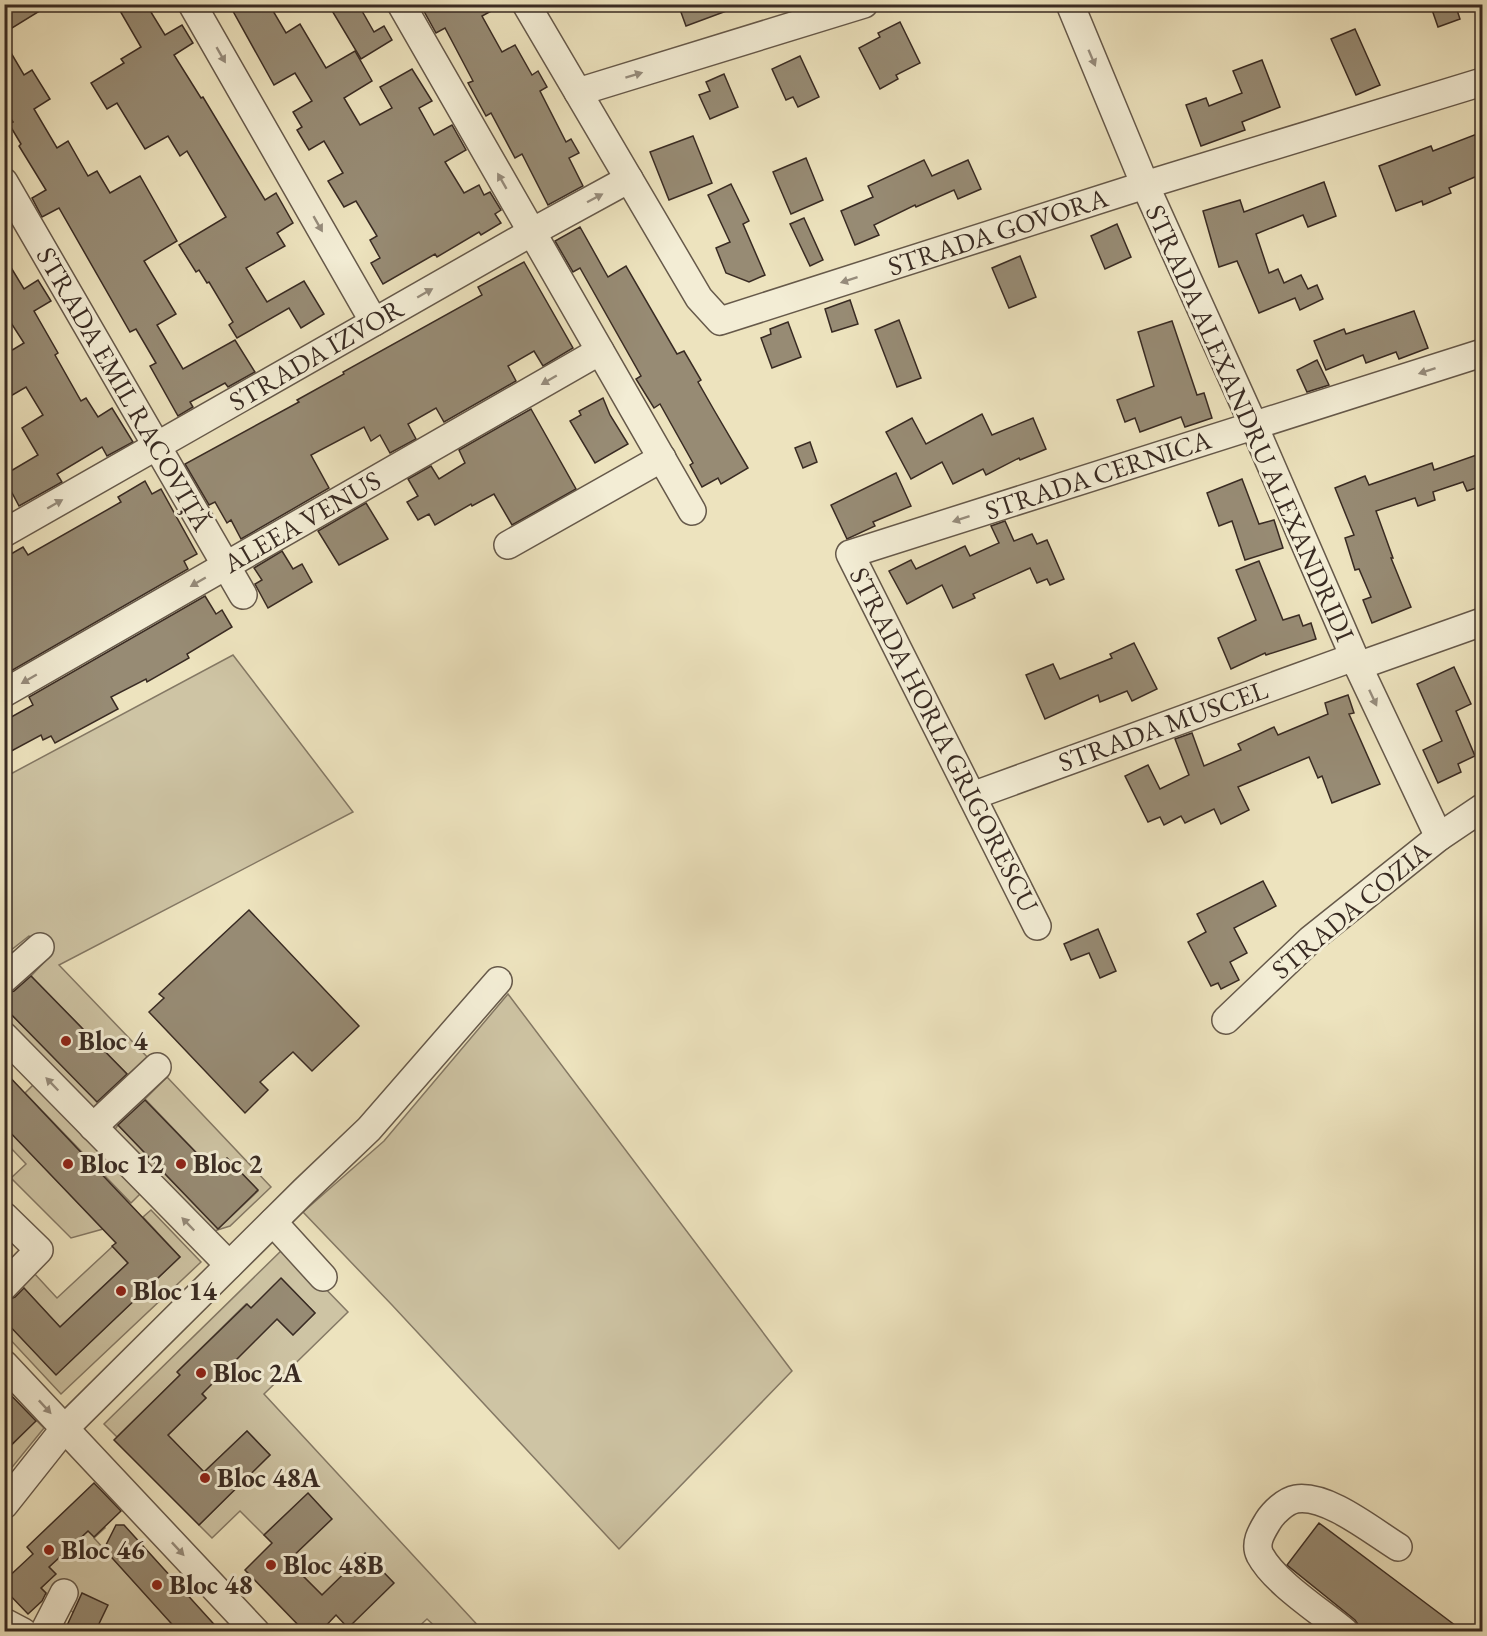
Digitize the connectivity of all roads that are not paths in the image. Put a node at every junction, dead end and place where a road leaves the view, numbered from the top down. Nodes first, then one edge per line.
1 (192, 4) edge
2 (401, 4) edge
3 (526, 4) edge
4 (864, 4) edge
5 (1070, 4) edge
6 (1482, 82) edge
7 (578, 92) junction
8 (629, 179) junction
9 (4, 182) edge
10 (1145, 185) junction
11 (532, 232) junction
12 (374, 322) junction
13 (600, 351) junction
14 (1482, 353) edge
15 (1254, 426) junction
16 (156, 447) junction
17 (662, 458) junction
18 (692, 511) dead end
19 (4, 533) edge
20 (508, 545) dead end
21 (850, 554) joint
22 (226, 566) junction
23 (243, 595) dead end
24 (1482, 622) edge
25 (1356, 661) junction
26 (4, 693) edge
27 (972, 796) junction
28 (1482, 808) edge
29 (1439, 837) junction
30 (1037, 926) dead end
31 (40, 947) dead end
32 (4, 979) edge
33 (498, 981) dead end
34 (1226, 1020) dead end
35 (4, 1036) edge
36 (156, 1067) dead end
37 (93, 1126) junction
38 (4, 1216) edge
39 (273, 1222) junction
40 (228, 1265) junction
41 (323, 1277) dead end
42 (4, 1286) edge
43 (4, 1364) edge
44 (65, 1428) junction
45 (4, 1505) edge
46 (1398, 1547) dead end
47 (64, 1593) dead end
48 (4, 1622) edge
49 (254, 1631) edge
50 (23, 1632) edge
51 (44, 1632) edge
52 (1345, 1632) edge

1 -> 12 street
11 -> 2 street
3 - 7 street
7 -> 4 street
5 -> 10 street, STRADA ALEXANDRU ALEXANDRIDI
6 - 10 street, STRADA GOVORA
7 - 8 street
10 -> 8 street, STRADA GOVORA
11 -> 8 street, STRADA IZVOR
9 - 16 street, STRADA EMIL RACOVIȚĂ
10 - 15 street, STRADA ALEXANDRU ALEXANDRIDI
12 -> 11 street, STRADA IZVOR
11 - 13 street
12 - 16 street, STRADA IZVOR
13 - 17 street
13 -> 22 street, ALEEA VENUS
14 -> 15 street, STRADA CERNICA
15 -> 21 street, STRADA CERNICA
15 - 25 street, STRADA ALEXANDRU ALEXANDRIDI
19 -> 16 street, STRADA IZVOR
16 - 22 street, STRADA EMIL RACOVIȚĂ
17 - 18 street
17 - 20 street
21 - 27 street, STRADA HORIA GRIGORESCU
22 - 23 street, STRADA EMIL RACOVIȚĂ
22 -> 26 street, ALEEA VENUS
24 - 25 street, STRADA MUSCEL
25 - 27 street, STRADA MUSCEL
25 -> 29 street, STRADA ALEXANDRU ALEXANDRIDI
27 - 30 street, STRADA HORIA GRIGORESCU
28 - 29 street, STRADA COZIA
29 - 34 street, STRADA COZIA
31 - 32 street
33 - 39 street
37 -> 35 street
36 - 37 street
40 -> 37 street
38 - 42 street
39 - 40 street
39 - 41 street
40 - 44 street
43 -> 44 street
44 - 45 street
44 -> 49 street
46 - 52 street
47 - 51 street
48 - 50 street

